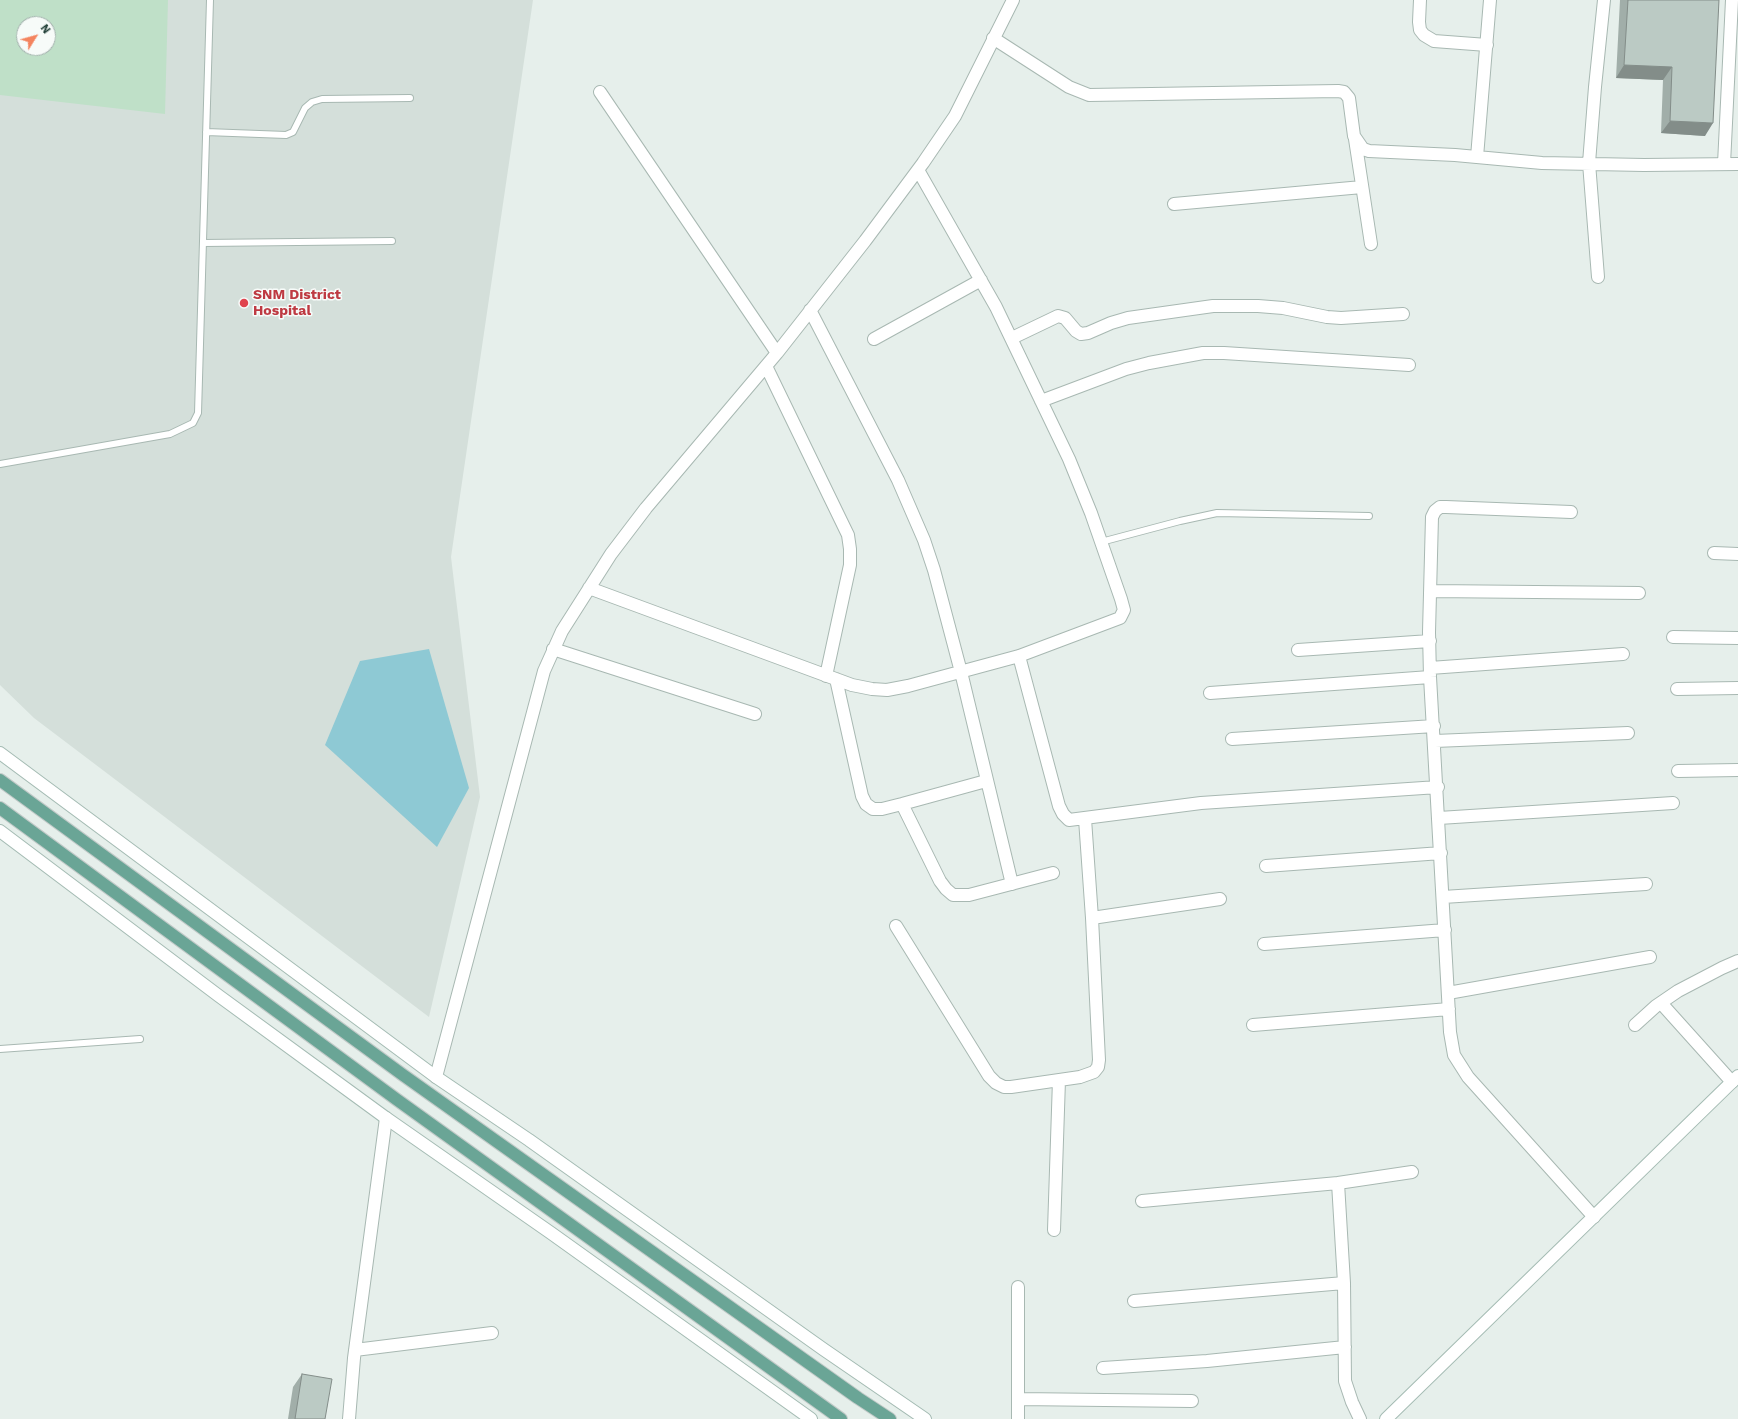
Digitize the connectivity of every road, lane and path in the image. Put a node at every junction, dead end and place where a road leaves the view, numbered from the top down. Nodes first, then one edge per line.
1 (210, 0) edge
2 (1013, 0) edge
3 (1420, 0) edge
4 (1490, 0) edge
5 (1604, 0) edge
6 (1732, 0) edge
7 (993, 38) junction
8 (1734, 39) edge
9 (1487, 45) junction
10 (600, 92) dead end
11 (410, 98) dead end
12 (206, 132) junction
13 (1354, 136) junction
14 (1477, 157) junction
15 (1589, 163) junction
16 (1724, 164) junction
17 (1738, 164) edge
18 (918, 170) junction
19 (1362, 187) junction
20 (1174, 204) dead end
21 (392, 241) dead end
22 (203, 243) junction
23 (1371, 244) dead end
24 (1598, 277) dead end
25 (981, 280) junction
26 (810, 310) junction
27 (1403, 314) dead end
28 (1012, 338) junction
29 (874, 339) dead end
30 (777, 352) junction
31 (766, 366) junction
32 (1409, 366) dead end
33 (1041, 401) junction
34 (0, 464) edge
35 (1571, 512) dead end
36 (1369, 516) dead end
37 (1101, 542) junction
38 (1714, 554) dead end
39 (1738, 554) edge
40 (589, 588) junction
41 (1431, 590) junction
42 (1639, 593) dead end
43 (1673, 637) dead end
44 (1738, 638) edge
45 (1430, 642) junction
46 (553, 649) junction
47 (1298, 650) dead end
48 (1623, 654) dead end
49 (1019, 656) junction
50 (961, 672) junction
51 (1430, 672) junction
52 (831, 677) junction
53 (1738, 688) edge
54 (1677, 689) dead end
55 (1210, 693) dead end
56 (755, 714) dead end
57 (1434, 726) junction
58 (1628, 733) dead end
59 (1232, 740) dead end
60 (1435, 741) junction
61 (0, 753) edge
62 (1738, 770) edge
63 (1678, 771) dead end
64 (0, 780) edge
65 (986, 781) junction
66 (1438, 787) junction
67 (902, 804) junction
68 (1673, 804) dead end
69 (0, 808) edge
70 (1439, 818) junction
71 (1085, 819) junction
72 (0, 831) edge
73 (1441, 853) junction
74 (1266, 866) dead end
75 (1053, 873) dead end
76 (1012, 884) junction
77 (1646, 884) dead end
78 (1443, 896) junction
79 (1220, 899) dead end
80 (1092, 918) junction
81 (896, 926) dead end
82 (1445, 930) junction
83 (1264, 944) dead end
84 (1650, 957) dead end
85 (1738, 962) edge
86 (1448, 993) junction
87 (1661, 1003) junction
88 (1449, 1009) junction
89 (1253, 1025) dead end
90 (1636, 1025) dead end
91 (140, 1039) dead end
92 (0, 1050) edge
93 (436, 1077) junction
94 (1735, 1079) edge
95 (1059, 1080) junction
96 (386, 1118) junction
97 (1412, 1172) dead end
98 (1338, 1183) junction
99 (1142, 1201) dead end
100 (1594, 1217) junction
101 (1054, 1230) dead end
102 (1344, 1283) junction
103 (1018, 1287) dead end
104 (1134, 1302) dead end
105 (492, 1333) dead end
106 (1345, 1347) junction
107 (355, 1350) junction
108 (1103, 1368) dead end
109 (1018, 1399) junction
110 (1192, 1401) dead end
111 (349, 1419) edge
112 (811, 1419) edge
113 (841, 1419) edge
114 (890, 1419) edge
115 (925, 1419) edge
116 (1018, 1419) edge
117 (1360, 1419) edge
118 (1386, 1419) edge

1 - 12 lane
2 - 7 street
3 - 9 street
4 - 9 street
5 - 15 street
6 - 8 street
7 - 13 street
7 - 18 street
8 - 16 street
9 - 14 street
10 - 30 street
11 - 12 lane
12 - 22 lane
13 - 14 street
13 - 19 street
14 - 15 street
15 - 16 street
15 - 24 street
16 - 17 street
18 - 25 street
18 - 26 street
19 - 20 street
19 - 23 street
21 - 22 lane
22 - 34 lane
25 - 28 street
25 - 29 street
26 - 30 street
26 - 50 street
27 - 28 street
28 - 33 street
30 - 31 street
31 - 40 street
31 - 52 street
32 - 33 street
33 - 37 street
35 - 41 street
36 - 37 lane
37 - 49 street
38 - 39 street
40 - 46 street
40 - 52 street
41 - 42 street
41 - 45 street
43 - 44 street
45 - 47 street
45 - 51 street
46 - 56 street
46 - 93 street
48 - 51 street
49 - 50 street
49 - 71 street
50 - 52 street
50 - 65 street
51 - 55 street
51 - 57 street
52 - 67 street
53 - 54 street
57 - 59 street
57 - 60 street
58 - 60 street
60 - 66 street
61 - 93 street
62 - 63 street
64 - 114 main road
65 - 67 street
65 - 76 street
66 - 70 street
66 - 71 street
67 - 76 street
68 - 70 street
69 - 113 main road
70 - 73 street
71 - 80 street
72 - 96 street
73 - 74 street
73 - 78 street
75 - 76 street
77 - 78 street
78 - 82 street
79 - 80 street
80 - 95 street
81 - 95 street
82 - 83 street
82 - 86 street
84 - 86 street
85 - 87 street
86 - 88 street
87 - 90 street
87 - 94 street
88 - 89 street
88 - 100 street
91 - 92 lane
93 - 115 street
94 - 100 street
95 - 101 street
96 - 107 street
96 - 112 street
97 - 98 street
98 - 99 street
98 - 102 street
100 - 118 street
102 - 104 street
102 - 106 street
103 - 109 street
105 - 107 street
106 - 108 street
106 - 117 street
107 - 111 street
109 - 110 street
109 - 116 street

